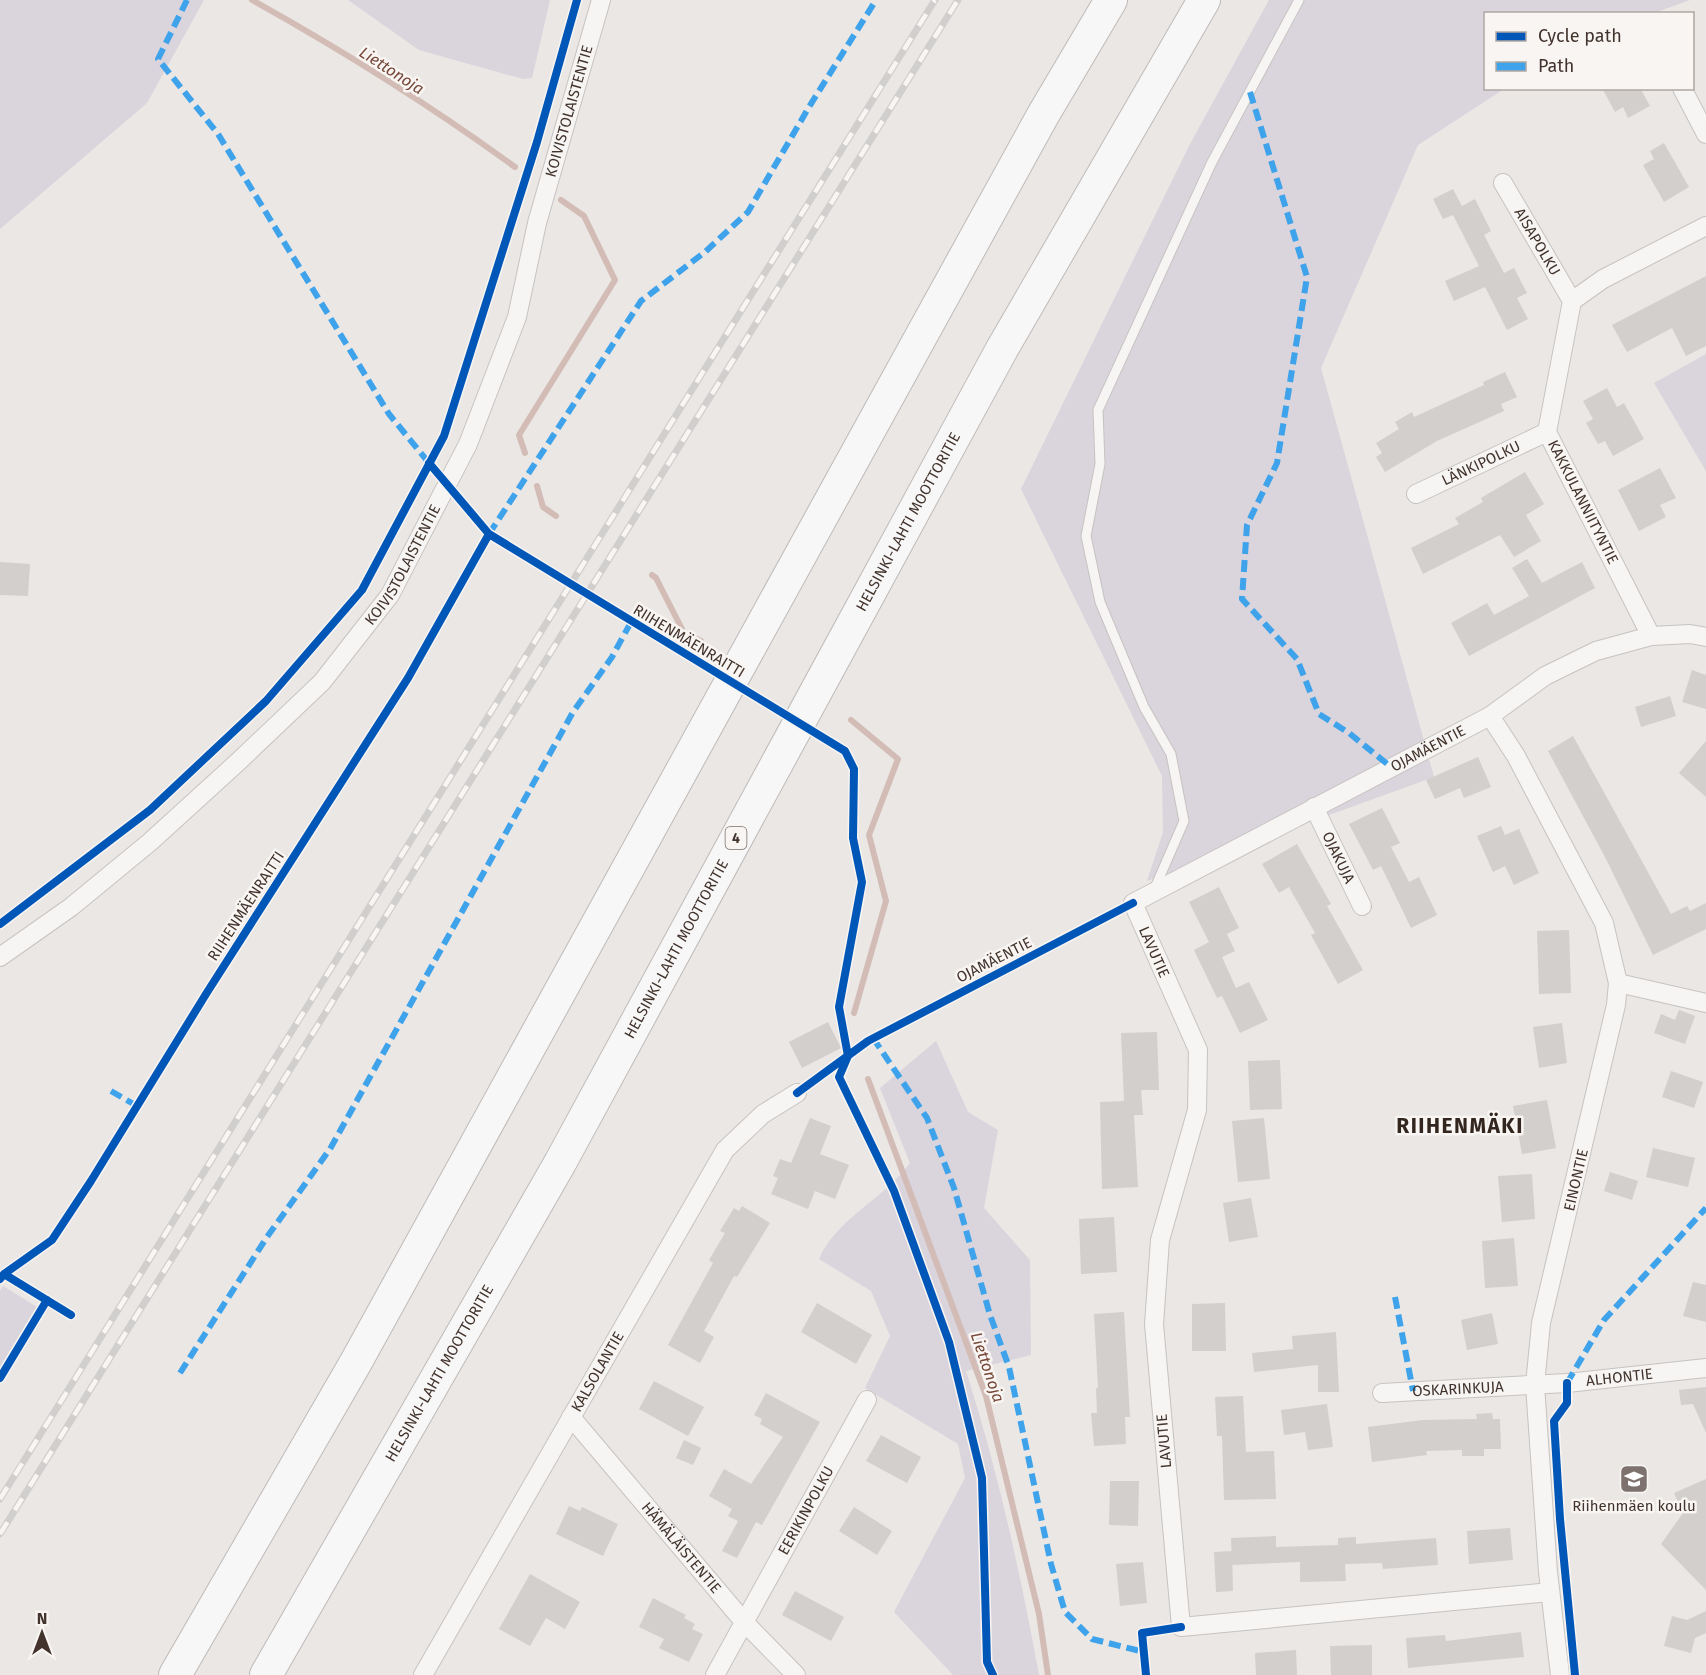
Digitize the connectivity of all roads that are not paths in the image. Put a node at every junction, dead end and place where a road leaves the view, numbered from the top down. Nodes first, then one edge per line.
1 (601, 0) edge
2 (1111, 0) edge
3 (1204, 0) edge
4 (1299, 0) edge
5 (1683, 90) edge
6 (1706, 134) edge
7 (1503, 183) dead end
8 (1706, 226) edge
9 (1572, 300) junction
10 (1547, 432) junction
11 (1416, 494) dead end
12 (1651, 636) junction
13 (1706, 637) edge
14 (1490, 716) junction
15 (1314, 807) junction
16 (1153, 892) junction
17 (1133, 903) joint
18 (1362, 906) dead end
19 (0, 957) edge
20 (1618, 983) junction
21 (1706, 1003) edge
22 (797, 1093) dead end
23 (1706, 1368) edge
24 (1535, 1385) junction
25 (1382, 1393) dead end
26 (867, 1400) dead end
27 (571, 1417) junction
28 (1550, 1592) junction
29 (745, 1623) junction
30 (175, 1675) edge
31 (266, 1675) edge
32 (423, 1675) edge
33 (715, 1675) edge
34 (796, 1675) edge
35 (1560, 1675) edge

1 - 19 street, KOIVISTOLAISTENTIE
2 - 30 highway
3 - 31 highway, HELSINKI-LAHTI MOOTTORITIE / 4
4 - 16 lane
5 - 6 street
7 - 9 street, AISAPOLKU
8 - 9 street
9 - 10 street, KAKKULANNIITYNTIE
10 - 11 street, LÄNKIPOLKU
10 - 12 street, KAKKULANNIITYNTIE
12 - 13 street, OJAMÄENTIE
12 - 14 street, OJAMÄENTIE
14 - 15 street, OJAMÄENTIE
14 - 20 street, EINONTIE
15 - 16 street, OJAMÄENTIE
15 - 18 street, OJAKUJA
16 - 17 street, OJAMÄENTIE
17 - 28 street, LAVUTIE
20 - 21 street
20 - 24 street, EINONTIE
22 - 27 street, KALSOLANTIE
23 - 24 street, ALHONTIE
24 - 25 street, OSKARINKUJA
24 - 28 street, EINONTIE
26 - 29 street, EERIKINPOLKU
27 - 29 street, HÄMÄLÄISTENTIE
27 - 32 street, KALSOLANTIE
28 - 35 street, EINONTIE
29 - 33 street, EERIKINPOLKU
29 - 34 street, HÄMÄLÄISTENTIE

